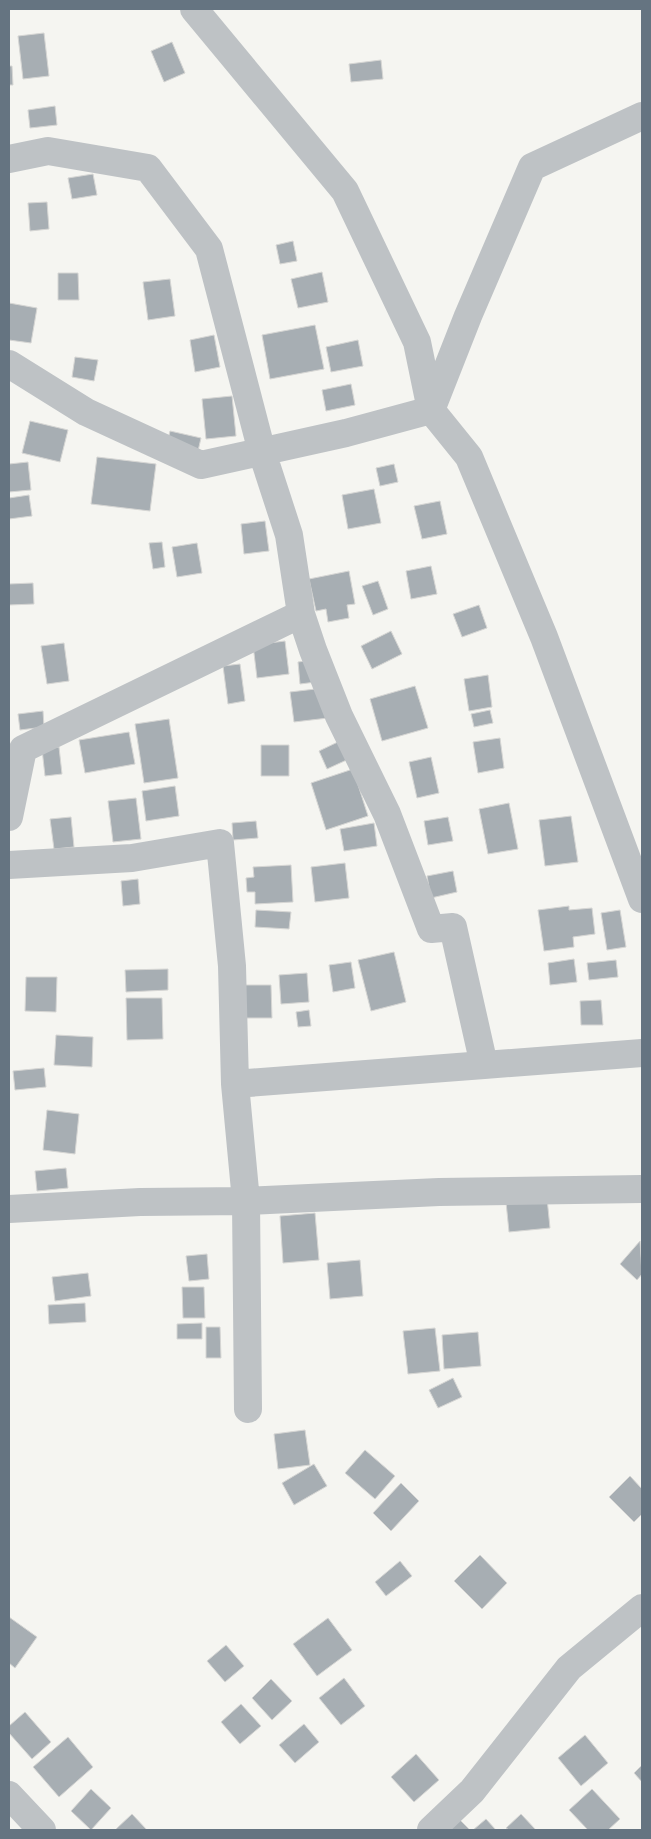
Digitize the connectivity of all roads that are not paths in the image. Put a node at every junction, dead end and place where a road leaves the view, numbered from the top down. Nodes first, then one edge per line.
1 (194, 9) edge
2 (642, 116) edge
3 (9, 159) edge
4 (9, 364) edge
5 (431, 410) junction
6 (262, 452) junction
7 (301, 614) junction
8 (9, 817) edge
9 (9, 865) edge
10 (642, 899) edge
11 (642, 1053) edge
12 (484, 1065) junction
13 (235, 1084) junction
14 (642, 1189) edge
15 (246, 1201) junction
16 (9, 1209) edge
17 (248, 1409) dead end
18 (642, 1608) edge
19 (9, 1794) edge
20 (42, 1830) edge
21 (431, 1830) edge

1 - 5 street
2 - 5 street
3 - 6 street
4 - 6 street
5 - 6 street
5 - 10 street
6 - 7 street
7 - 8 street
7 - 12 street
9 - 13 street
11 - 12 street
12 - 13 street
13 - 15 street
14 - 15 street
15 - 16 street
15 - 17 street
18 - 21 street
19 - 20 street

